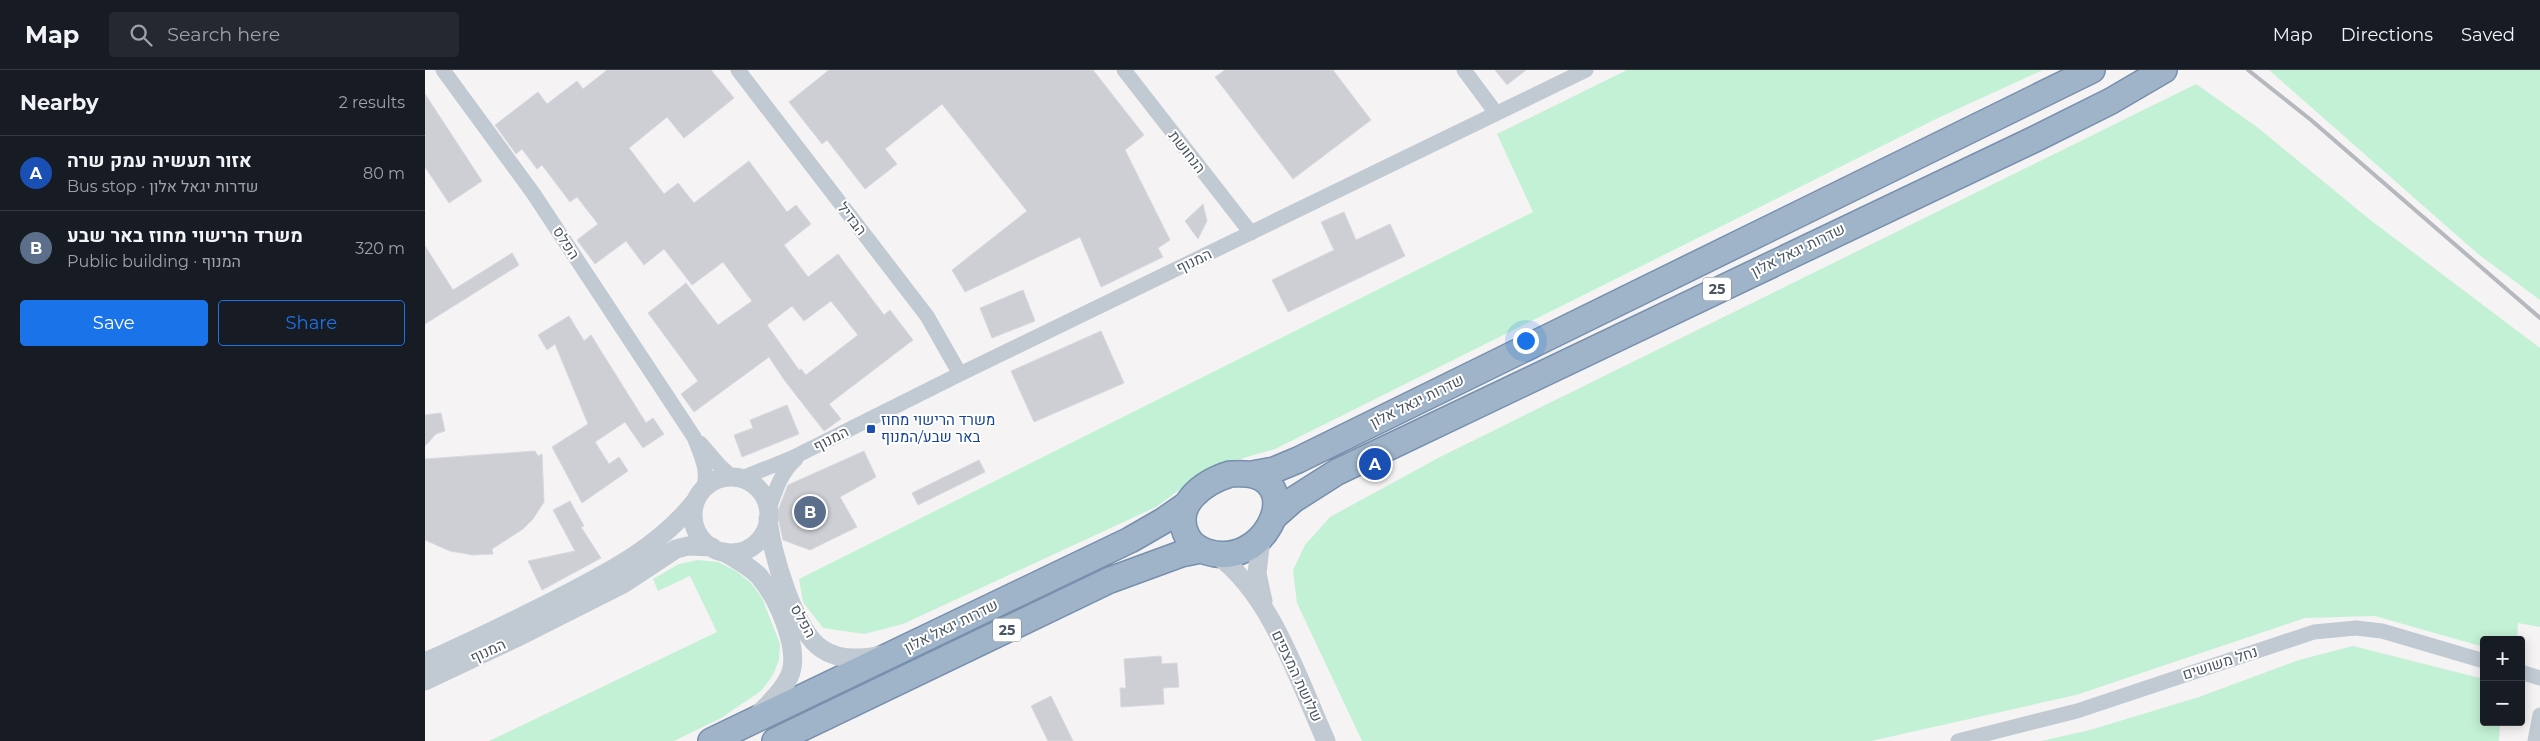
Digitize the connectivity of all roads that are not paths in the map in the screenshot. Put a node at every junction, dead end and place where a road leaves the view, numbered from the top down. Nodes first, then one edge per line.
1 (443, 70) edge
2 (738, 70) edge
3 (1124, 70) edge
4 (1464, 70) edge
5 (1586, 70) edge
6 (2092, 70) edge
7 (2164, 70) edge
8 (1496, 113) junction
9 (1251, 234) junction
10 (960, 374) junction
11 (682, 420) junction
12 (803, 452) junction
13 (1252, 474) junction
14 (737, 478) junction
15 (699, 495) junction
16 (1186, 505) junction
17 (768, 515) junction
18 (1275, 516) junction
19 (1261, 537) junction
20 (718, 550) junction
21 (1209, 553) junction
22 (1267, 612) junction
23 (895, 653) junction
24 (2480, 660) edge
25 (425, 662) edge
26 (2525, 673) edge
27 (2540, 678) edge
28 (425, 681) edge
29 (2540, 715) edge
30 (752, 722) junction
31 (711, 741) edge
32 (775, 741) edge
33 (1326, 741) edge
34 (1958, 741) edge
35 (2535, 741) edge

1 - 11 street, הפלס
2 - 10 street, הבדיל
3 - 9 street, הנחושת
4 - 8 street
5 - 8 street, המנוף
6 - 13 highway, שדרות יגאל אלון / 25
7 - 18 highway, שדרות יגאל אלון / 25
8 - 9 street, המנוף
9 - 10 street, המנוף
10 - 12 street, המנוף
11 - 14 street, הפלס
11 - 15 street, הפלס
12 - 14 street, המנוף
12 - 17 street, המנוף
13 - 16 highway, 25
13 - 18 highway
14 - 15 street
14 - 17 street
15 - 20 street
15 - 25 street, המנוף
16 - 21 highway
16 - 23 highway, שדרות יגאל אלון / 25
17 - 20 street
17 - 23 street, הפלס
18 - 19 highway, 25
19 - 21 highway, 25
19 - 22 street, שלושת המצפים
20 - 28 street, המנוף
20 - 30 street, הפלס
21 - 22 street, שלושת המצפים
21 - 32 highway, שדרות יגאל אלון / 25
22 - 33 street, שלושת המצפים
23 - 30 highway, שדרות יגאל אלון / 25
24 - 34 street, נחל משושים
26 - 27 street
29 - 35 street
30 - 31 highway, שדרות יגאל אלון / 25

